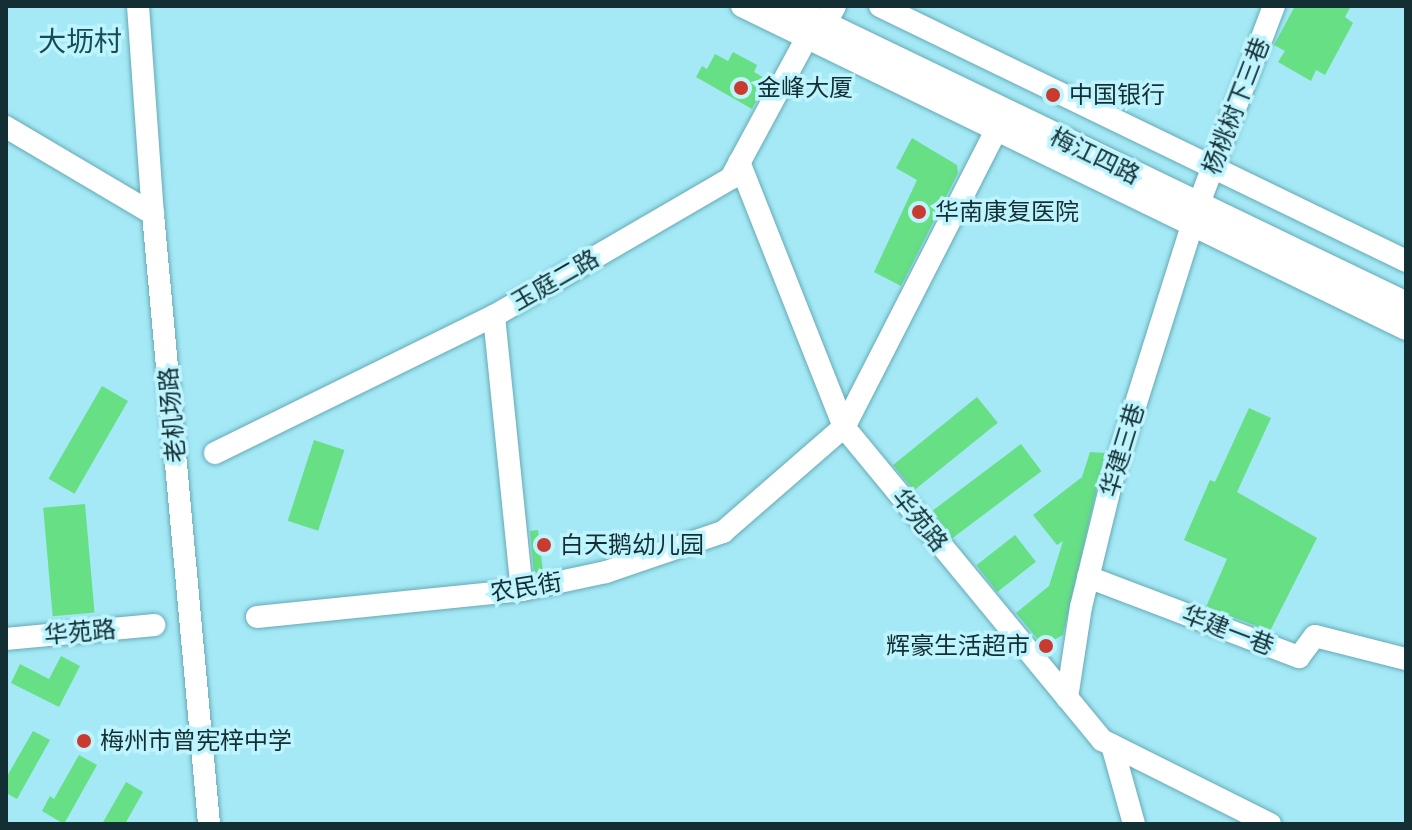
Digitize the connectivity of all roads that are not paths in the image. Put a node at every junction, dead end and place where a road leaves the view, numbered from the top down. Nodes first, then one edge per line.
1 (138, 6) edge
2 (742, 6) edge
3 (784, 6) edge
4 (880, 6) edge
5 (1274, 6) edge
6 (825, 15) edge
7 (1005, 113) junction
8 (6, 127) edge
9 (739, 162) junction
10 (1198, 206) junction
11 (153, 214) junction
12 (1406, 261) edge
13 (1406, 287) edge
14 (1406, 306) edge
15 (494, 316) junction
16 (1406, 329) edge
17 (844, 427) junction
18 (215, 453) dead end
19 (1088, 577) junction
20 (522, 590) junction
21 (257, 617) dead end
22 (154, 625) dead end
23 (6, 639) edge
24 (1406, 659) edge
25 (1067, 698) junction
26 (1112, 745) junction
27 (209, 824) edge
28 (1134, 824) edge
29 (1270, 824) edge

1 - 11 street, 老机场路
2 - 16 street
3 - 6 main road, 梅江四路
4 - 12 street
5 - 10 street, 杨桃树下三巷
6 - 7 main road, 梅江四路
6 - 9 street, 玉庭二路
6 - 13 main road, 梅江四路
7 - 10 main road, 梅江四路
7 - 17 street
8 - 11 street
9 - 15 street, 玉庭二路
9 - 17 street, 华苑路
10 - 14 main road, 梅江四路
10 - 19 street, 华建三巷
11 - 27 street, 老机场路
15 - 18 street, 玉庭二路
15 - 20 street
17 - 20 street, 农民街
17 - 25 street, 华苑路
19 - 24 street, 华建一巷
19 - 25 street, 华建三巷
20 - 21 street, 农民街
22 - 23 street, 华苑路
25 - 26 street, 华苑路
26 - 28 street
26 - 29 street, 华苑路

